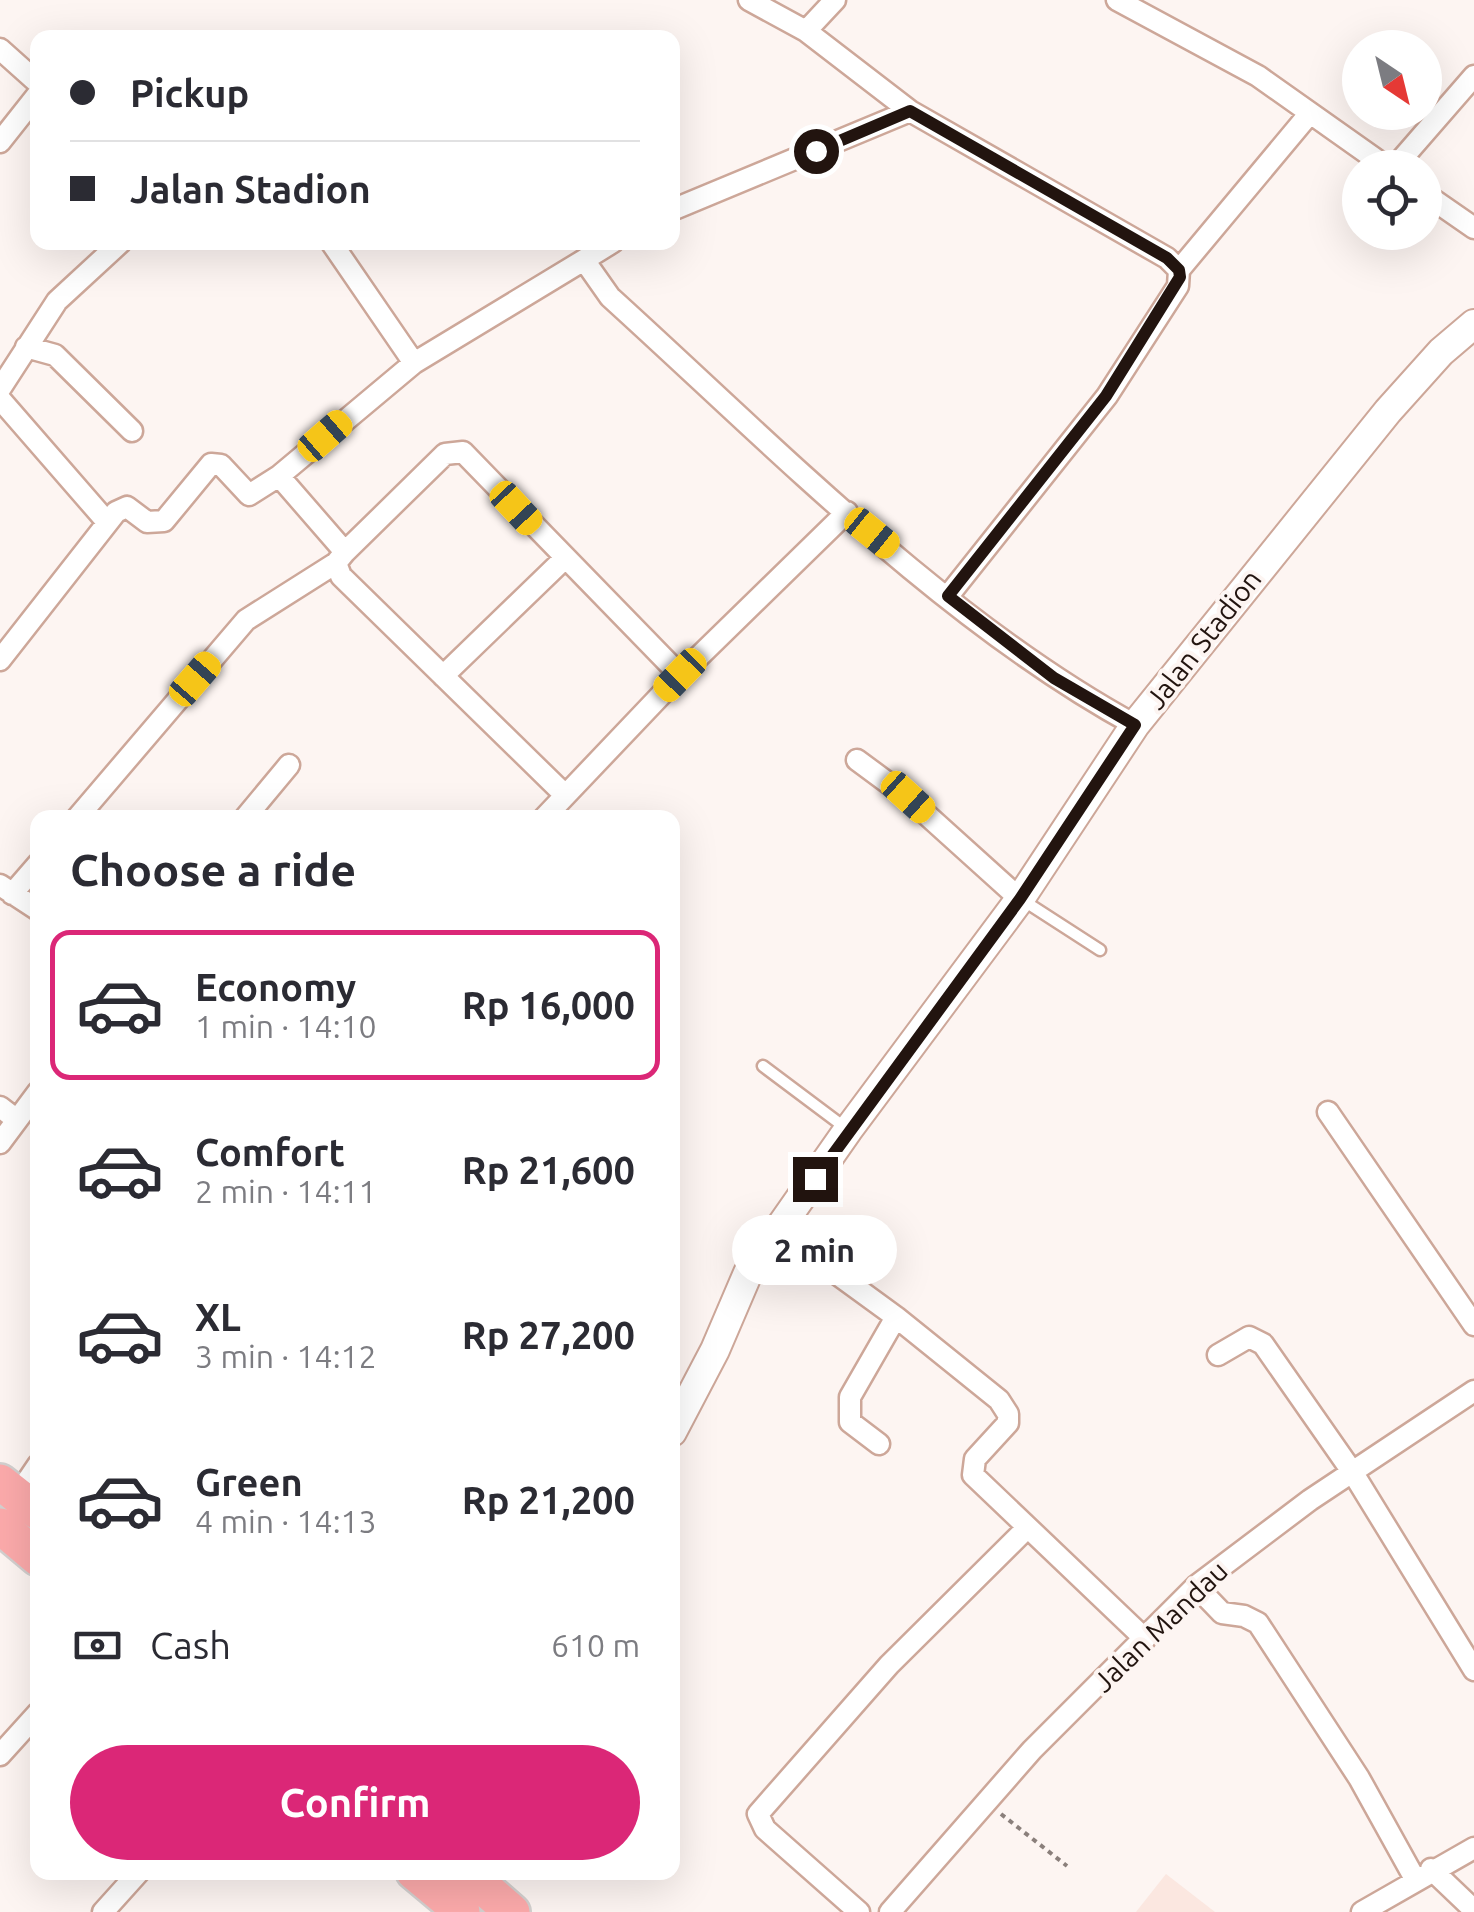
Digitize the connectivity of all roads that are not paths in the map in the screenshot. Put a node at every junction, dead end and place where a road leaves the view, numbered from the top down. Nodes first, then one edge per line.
1 (749, 0) edge
2 (834, 0) edge
3 (1118, 0) edge
4 (806, 32) junction
5 (0, 48) edge
6 (30, 76) edge
7 (1474, 76) edge
8 (30, 104) edge
9 (910, 111) junction
10 (1310, 112) junction
11 (0, 142) edge
12 (1365, 150) edge
13 (1407, 150) edge
14 (1442, 206) edge
15 (680, 207) edge
16 (1474, 228) edge
17 (112, 250) edge
18 (336, 250) edge
19 (600, 250) edge
20 (584, 260) junction
21 (1179, 270) junction
22 (1474, 324) edge
23 (26, 347) junction
24 (6, 360) edge
25 (414, 363) junction
26 (0, 389) edge
27 (0, 399) edge
28 (132, 431) dead end
29 (278, 476) junction
30 (847, 512) junction
31 (107, 522) junction
32 (340, 557) junction
33 (564, 559) junction
34 (948, 596) junction
35 (0, 660) edge
36 (680, 675) junction
37 (443, 676) junction
38 (1135, 725) junction
39 (858, 760) dead end
40 (290, 765) dead end
41 (564, 794) junction
42 (84, 810) edge
43 (252, 810) edge
44 (551, 810) edge
45 (30, 870) edge
46 (6, 889) edge
47 (1020, 899) junction
48 (30, 905) edge
49 (1100, 950) dead end
50 (763, 1066) dead end
51 (30, 1098) edge
52 (1328, 1112) dead end
53 (8, 1114) edge
54 (848, 1130) junction
55 (0, 1142) edge
56 (778, 1231) junction
57 (896, 1317) junction
58 (1474, 1324) edge
59 (1218, 1355) dead end
60 (1474, 1391) edge
61 (680, 1416) edge
62 (880, 1444) dead end
63 (1353, 1474) junction
64 (30, 1477) edge
65 (14, 1504) edge
66 (1026, 1529) junction
67 (30, 1540) edge
68 (1196, 1586) junction
69 (1145, 1640) junction
70 (1474, 1670) edge
71 (30, 1722) edge
72 (0, 1755) edge
73 (1474, 1848) edge
74 (1423, 1874) junction
75 (132, 1880) edge
76 (424, 1880) edge
77 (475, 1880) edge
78 (1372, 1910) edge
79 (1474, 1910) edge
80 (104, 1912) edge
81 (462, 1912) edge
82 (512, 1912) edge
83 (859, 1912) edge
84 (890, 1912) edge

1 - 4 street
2 - 4 street
3 - 10 street
4 - 9 street
5 - 6 street
7 - 13 street
8 - 11 street
9 - 15 street
9 - 21 street
10 - 12 street
10 - 21 street
14 - 16 street
17 - 23 street
18 - 25 street
19 - 20 street
20 - 25 street
20 - 30 street
21 - 34 street
22 - 38 street, Jalan Stadion
23 - 24 street
23 - 28 street
24 - 26 street
25 - 29 street
27 - 31 street
29 - 31 street
29 - 32 street
30 - 34 street
30 - 36 street
31 - 35 street
32 - 33 street
32 - 37 street
32 - 42 street
33 - 36 street
33 - 37 street
34 - 38 street
36 - 41 street
37 - 41 street
38 - 47 street, Jalan Stadion
39 - 47 street
40 - 43 street
41 - 44 street
45 - 46 street
46 - 48 street
47 - 49 lane
47 - 54 street, Jalan Stadion
50 - 54 lane
51 - 53 street
52 - 58 street
53 - 55 street
54 - 56 street, Jalan Stadion
56 - 57 street
56 - 61 street, Jalan Stadion
57 - 62 street
57 - 66 street
59 - 63 street
60 - 63 street, Jalan Mandau
63 - 68 street, Jalan Mandau
63 - 70 street
64 - 65 street
65 - 67 highway
66 - 69 street
66 - 83 street
68 - 69 street, Jalan Mandau
68 - 74 street
69 - 84 street, Jalan Mandau
71 - 72 street
73 - 74 street
74 - 78 street
74 - 79 street
75 - 80 street
76 - 81 highway
77 - 82 highway

